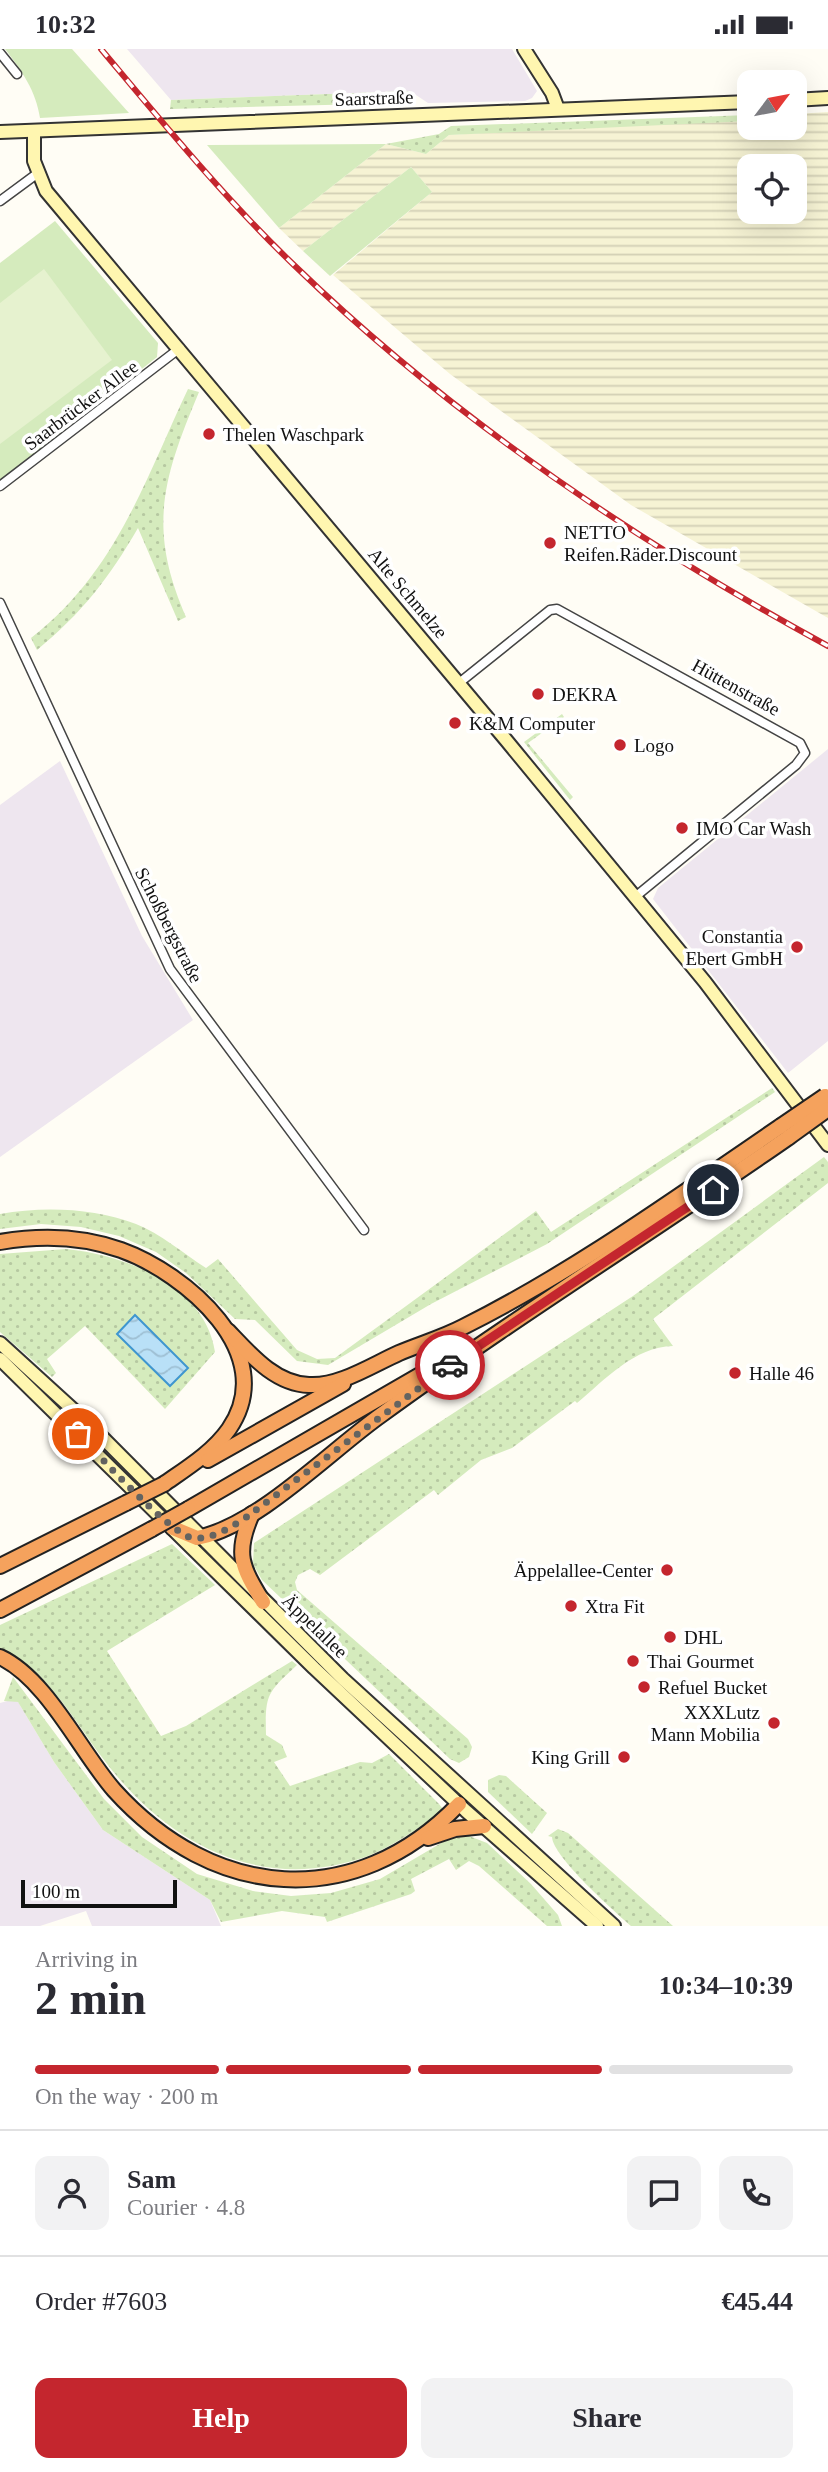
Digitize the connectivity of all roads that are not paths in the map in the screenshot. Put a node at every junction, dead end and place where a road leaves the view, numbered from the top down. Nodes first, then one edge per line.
1 (524, 49) edge
2 (0, 53) edge
3 (17, 74) dead end
4 (828, 99) edge
5 (807, 100) edge
6 (737, 102) edge
7 (558, 109) junction
8 (34, 131) junction
9 (0, 132) edge
10 (38, 173) junction
11 (0, 201) edge
12 (180, 348) junction
13 (0, 486) edge
14 (0, 603) edge
15 (459, 683) junction
16 (635, 897) junction
17 (827, 1100) edge
18 (785, 1131) junction
19 (828, 1145) edge
20 (364, 1230) dead end
21 (0, 1241) edge
22 (509, 1324) junction
23 (228, 1331) junction
24 (0, 1343) edge
25 (390, 1358) junction
26 (0, 1359) edge
27 (164, 1484) junction
28 (252, 1513) junction
29 (173, 1528) junction
30 (202, 1537) junction
31 (0, 1566) edge
32 (263, 1602) junction
33 (0, 1610) edge
34 (0, 1657) edge
35 (464, 1799) junction
36 (484, 1826) junction
37 (417, 1842) junction
38 (597, 1926) edge
39 (614, 1926) edge

1 - 7 main road
2 - 3 street
4 - 5 main road
6 - 7 main road, Saarstraße
7 - 8 main road, Saarstraße
8 - 9 main road, Saarstraße
8 - 10 main road, Alte Schmelze
10 - 11 street
10 - 12 main road, Alte Schmelze
12 - 13 street, Saarbrücker Allee
12 - 15 main road, Alte Schmelze
14 - 20 street, Schoßbergstraße
15 - 16 main road, Alte Schmelze
15 - 16 street, Hüttenstraße
16 - 19 main road, Alte Schmelze
17 - 18 highway, bridge
18 - 22 highway
18 - 25 highway
21 - 23 highway
22 - 28 highway
22 - 33 highway, bridge
23 - 25 highway
23 - 27 highway
24 - 30 main road, Äppelallee
25 - 27 highway
26 - 29 main road, Äppelallee
27 - 31 highway, bridge
28 - 30 highway
28 - 32 highway
29 - 30 highway
29 - 35 main road, Äppelallee
30 - 32 main road, Äppelallee
32 - 35 main road, Äppelallee
34 - 37 highway
35 - 36 main road, Äppelallee
35 - 37 highway
35 - 39 main road, Äppelallee
36 - 37 highway
36 - 38 main road, Äppelallee

